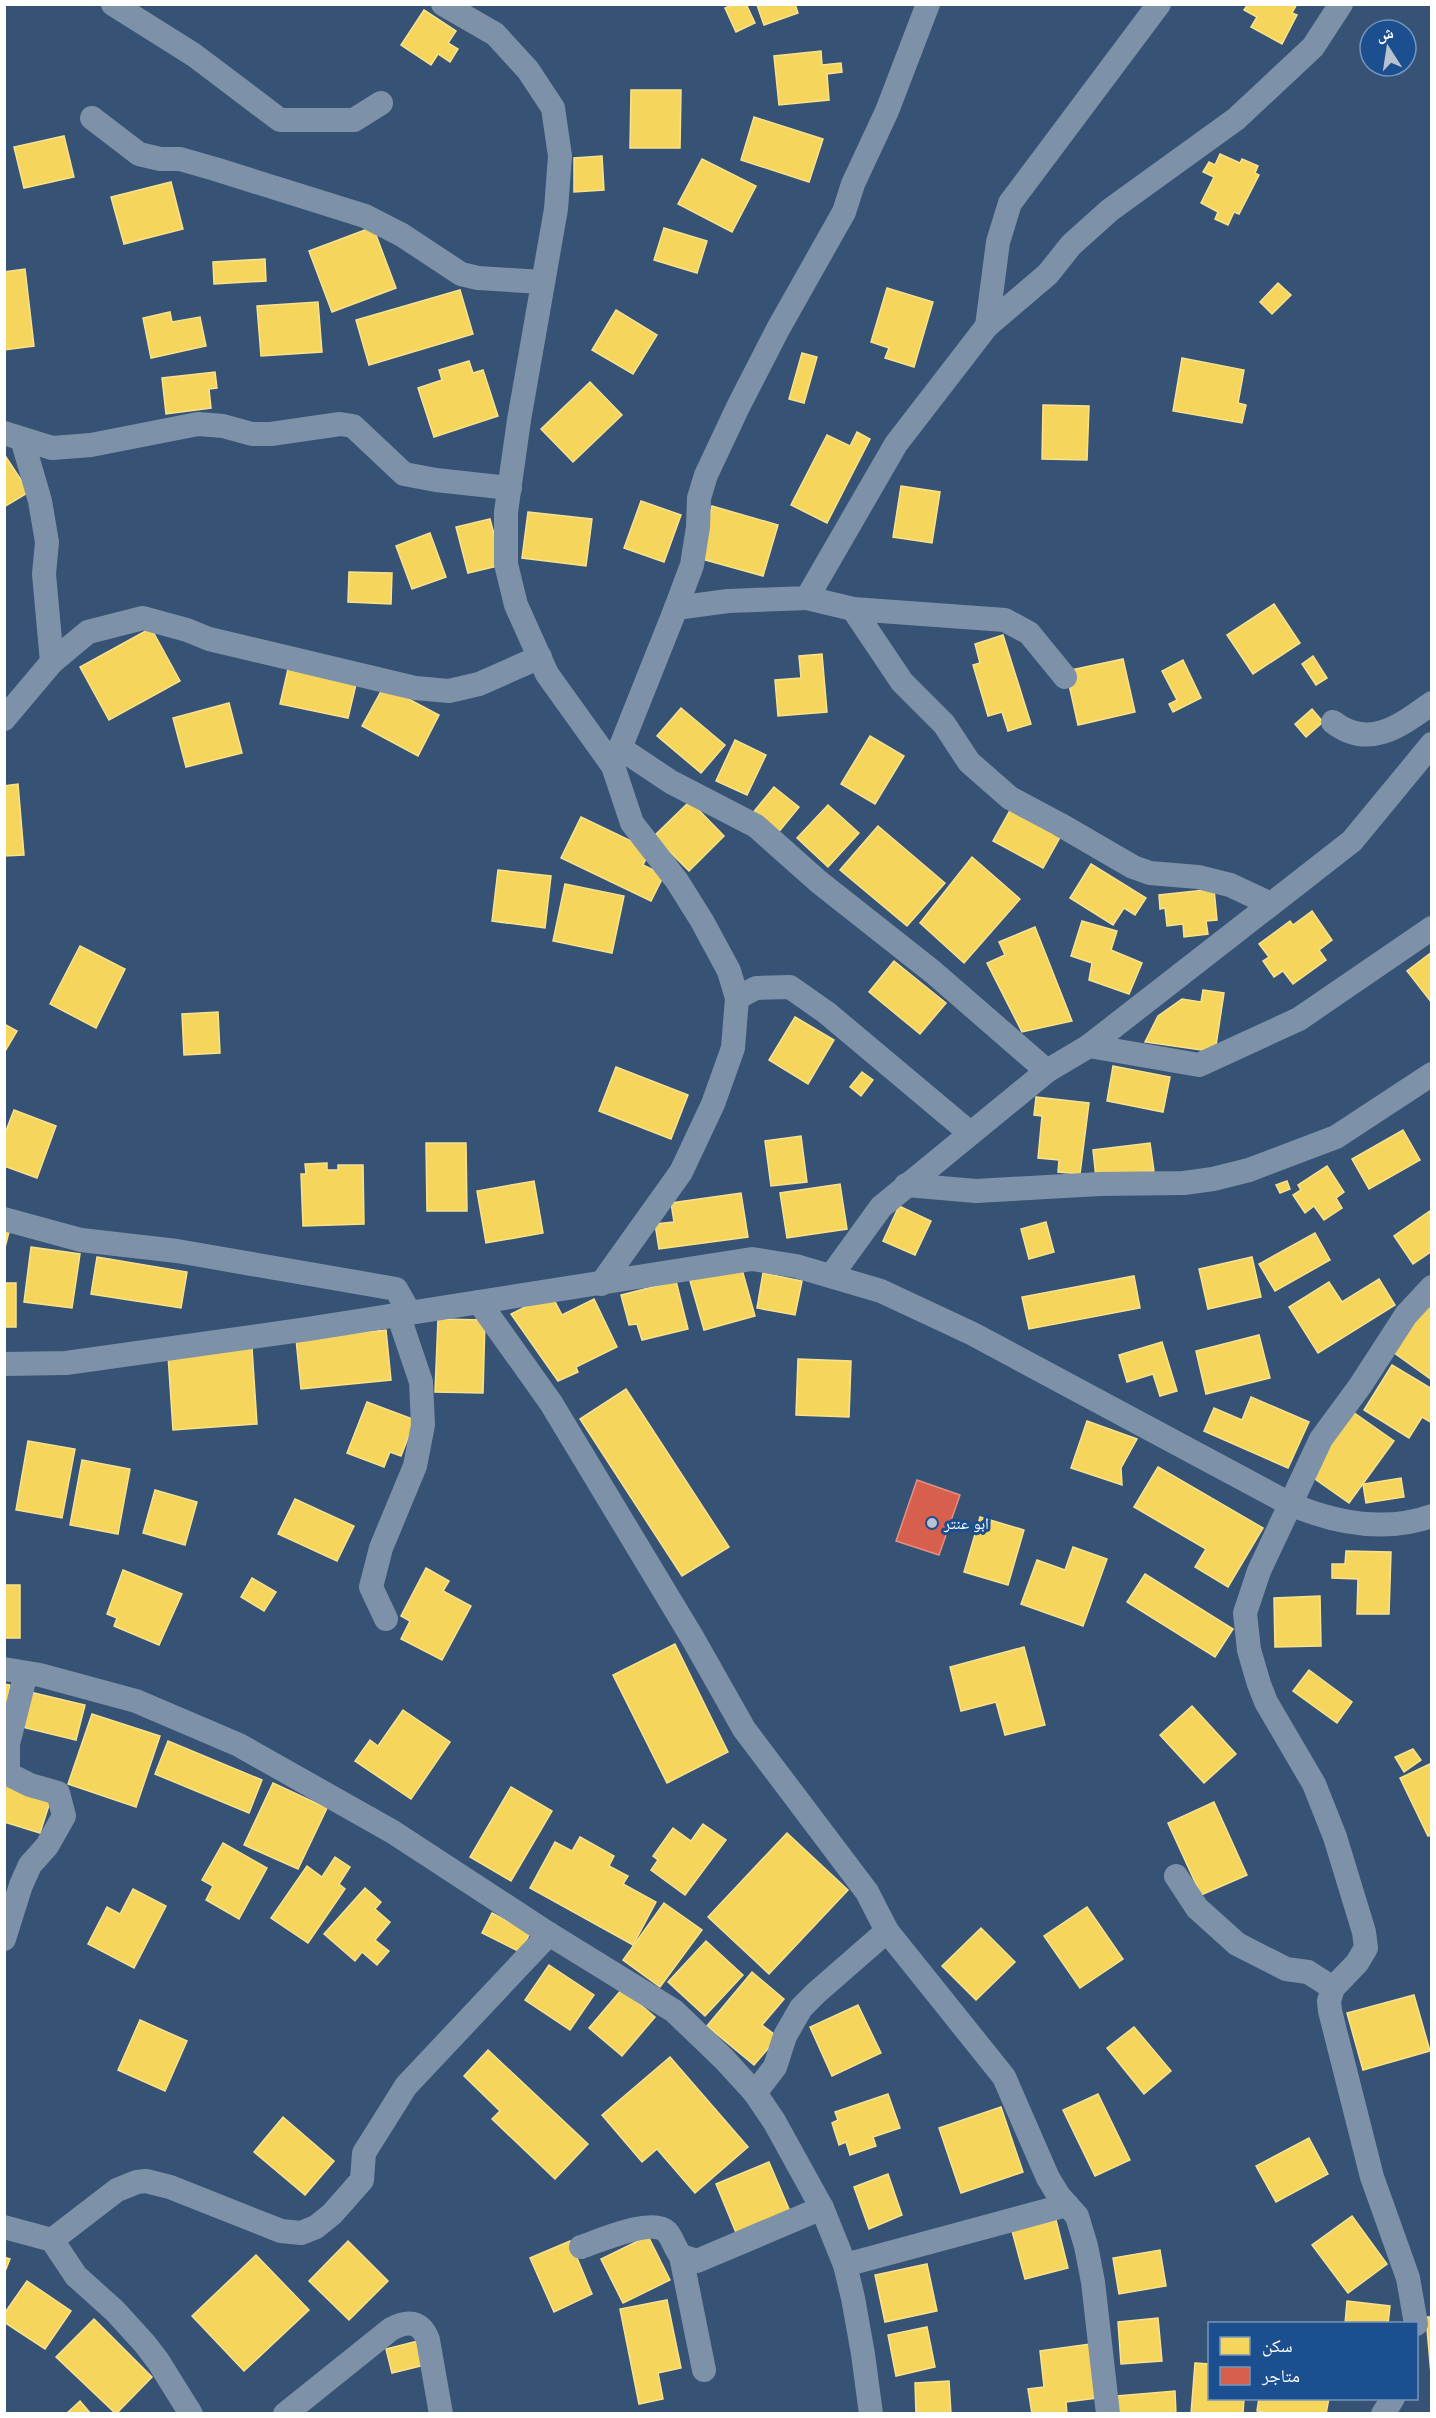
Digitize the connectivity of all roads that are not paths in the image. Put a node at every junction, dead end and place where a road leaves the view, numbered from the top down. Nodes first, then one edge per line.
1 (113, 4) edge
2 (443, 4) edge
3 (928, 4) edge
4 (1159, 4) edge
5 (1341, 4) edge
6 (381, 103) dead end
7 (92, 118) dead end
8 (542, 282) junction
9 (987, 326) junction
10 (13, 436) edge
11 (510, 488) junction
12 (807, 598) junction
13 (676, 608) junction
14 (853, 609) junction
15 (540, 657) junction
16 (52, 662) junction
17 (1065, 677) dead end
18 (1431, 703) edge
19 (4, 719) edge
20 (1333, 722) dead end
21 (1431, 744) edge
22 (617, 757) junction
23 (1271, 904) junction
24 (1431, 928) edge
25 (736, 998) junction
26 (1089, 1046) junction
27 (1047, 1071) junction
28 (1431, 1074) edge
29 (970, 1133) junction
30 (906, 1185) junction
31 (4, 1219) edge
32 (831, 1276) junction
33 (601, 1284) junction
34 (1431, 1287) edge
35 (479, 1302) junction
36 (404, 1313) junction
37 (4, 1365) edge
38 (1290, 1504) junction
39 (1431, 1515) edge
40 (386, 1619) dead end
41 (15, 1671) edge
42 (1176, 1876) dead end
43 (887, 1930) junction
44 (549, 1934) junction
45 (4, 1939) edge
46 (1333, 1988) junction
47 (755, 2093) junction
48 (1067, 2205) junction
49 (822, 2208) junction
50 (4, 2227) edge
51 (52, 2240) junction
52 (581, 2247) dead end
53 (681, 2256) junction
54 (844, 2265) junction
55 (1416, 2322) edge
56 (704, 2370) dead end
57 (1392, 2400) edge
58 (192, 2414) edge
59 (285, 2414) edge
60 (441, 2414) edge
61 (871, 2414) edge
62 (1108, 2414) edge
63 (1383, 2414) edge

1 - 6 street
2 - 8 street
3 - 13 street
4 - 9 street
5 - 9 street
7 - 8 street
8 - 11 street
9 - 12 street
10 - 11 street
10 - 16 street
11 - 15 street
12 - 13 street
12 - 14 street
13 - 22 street
14 - 17 street
14 - 23 street
15 - 16 street
15 - 22 street
16 - 19 street
18 - 20 street
21 - 23 street
22 - 25 street
22 - 27 street
23 - 26 street
24 - 26 street
25 - 29 street
25 - 33 street
26 - 27 street
27 - 29 street
28 - 30 street
29 - 30 street
30 - 32 street
31 - 36 street
32 - 33 street
32 - 38 street
33 - 35 street
34 - 38 street
35 - 36 street
35 - 43 street
36 - 37 street
36 - 40 street
38 - 39 street
38 - 46 street
41 - 44 street
41 - 45 street
42 - 46 street
43 - 47 street
43 - 48 street
44 - 47 street
44 - 51 street
46 - 55 street
47 - 49 street
48 - 54 street
48 - 62 street
49 - 53 street
49 - 54 street
50 - 51 street
51 - 58 street
52 - 53 street
53 - 56 street
54 - 61 street
57 - 63 street
59 - 60 street

